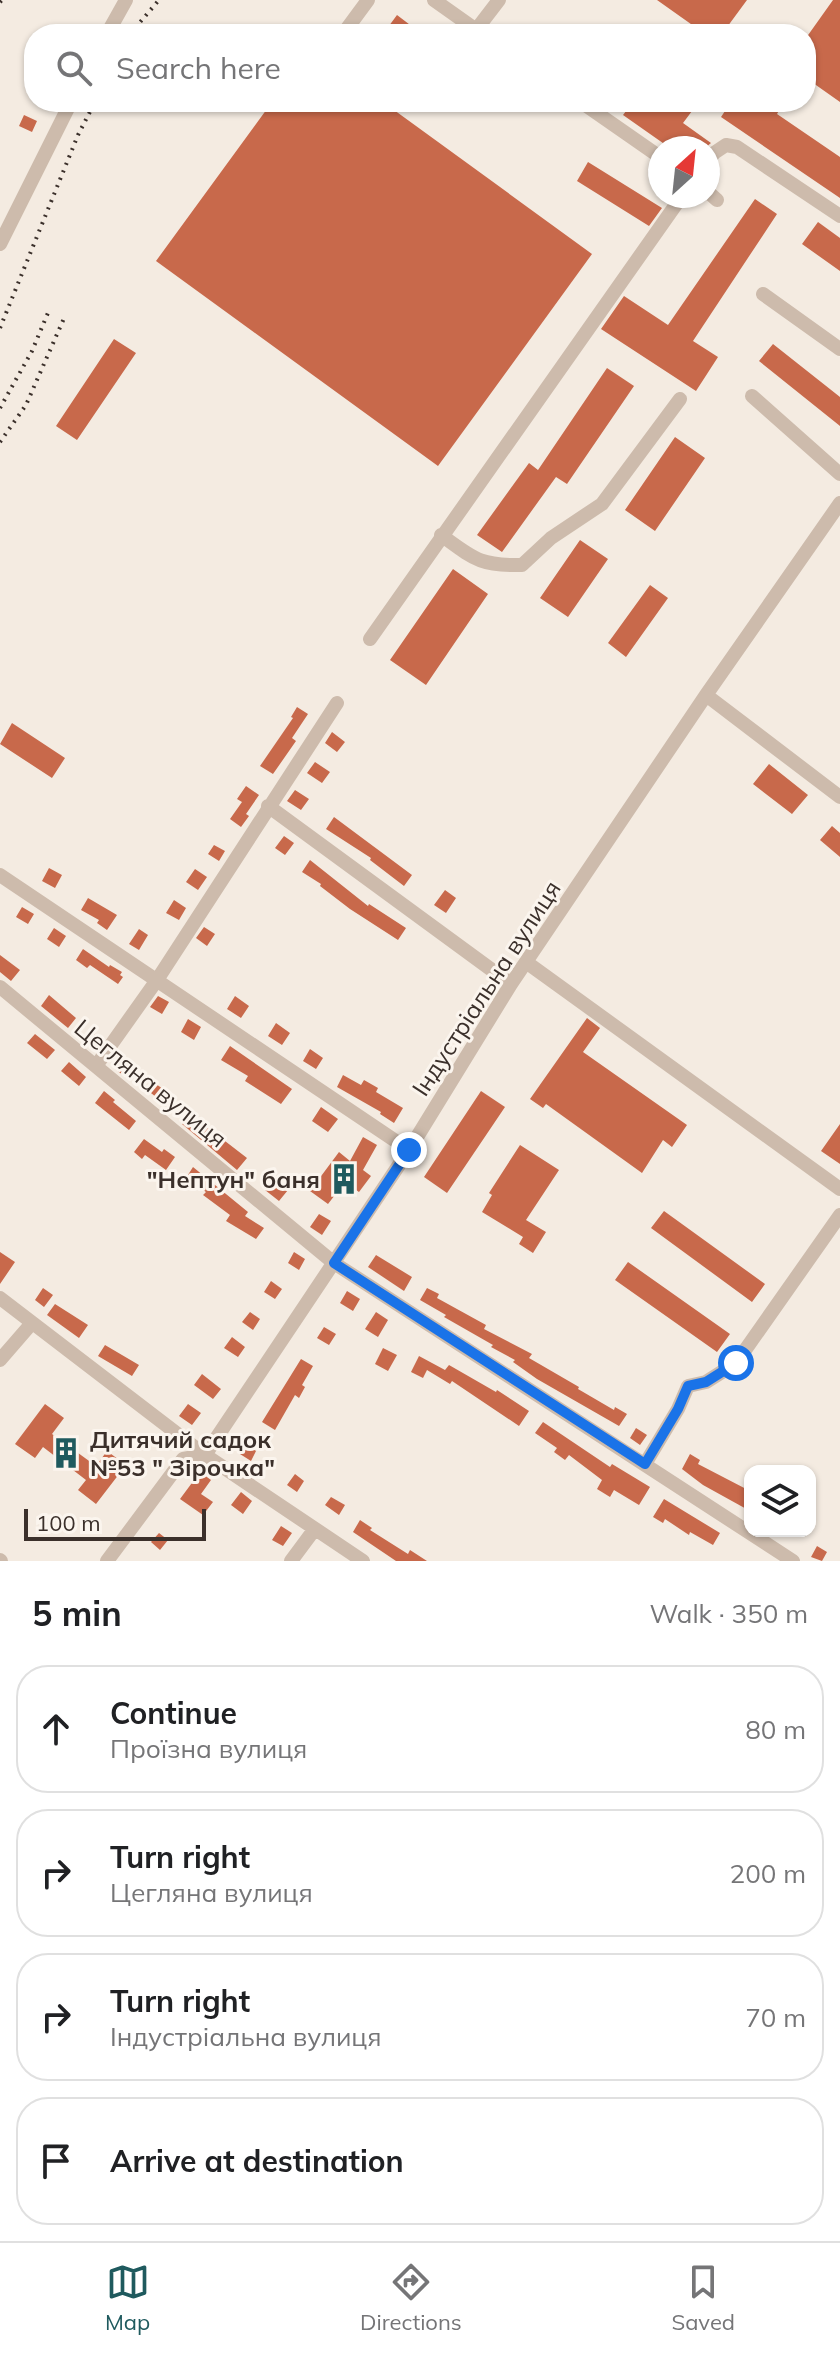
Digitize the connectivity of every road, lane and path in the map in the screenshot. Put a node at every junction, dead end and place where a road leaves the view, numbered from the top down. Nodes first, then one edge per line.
1 (126, 0) edge
2 (368, 0) edge
3 (434, 0) edge
4 (499, 0) edge
5 (113, 24) edge
6 (350, 24) edge
7 (468, 24) edge
8 (484, 24) edge
9 (66, 112) edge
10 (595, 112) edge
11 (648, 149) edge
12 (720, 150) edge
13 (673, 208) edge
14 (840, 216) edge
15 (0, 244) edge
16 (763, 294) dead end
17 (840, 349) edge
18 (752, 396) dead end
19 (680, 399) dead end
20 (840, 474) edge
21 (840, 503) edge
22 (441, 535) junction
23 (370, 639) dead end
24 (706, 695) junction
25 (337, 703) dead end
26 (840, 797) edge
27 (268, 806) junction
28 (0, 875) edge
29 (526, 962) junction
30 (157, 980) junction
31 (511, 984) junction
32 (0, 987) edge
33 (96, 1066) junction
34 (409, 1150) junction
35 (840, 1189) edge
36 (840, 1215) edge
37 (334, 1263) junction
38 (0, 1298) edge
39 (32, 1323) junction
40 (0, 1360) edge
41 (205, 1455) junction
42 (645, 1464) junction
43 (314, 1530) junction
44 (107, 1561) edge
45 (291, 1561) edge
46 (363, 1561) edge
47 (793, 1561) edge

1 - 5 street
2 - 6 street
3 - 7 street
4 - 8 street
9 - 15 street
10 - 11 street
12 - 14 street
13 - 22 street
16 - 17 street
18 - 20 street
19 - 22 street
21 - 24 street, Індустріальна вулиця
22 - 23 street
24 - 26 street
24 - 29 street, Індустріальна вулиця
25 - 27 street
27 - 30 street
27 - 31 street
28 - 30 street
29 - 31 street, Індустріальна вулиця
29 - 35 street
30 - 33 street
30 - 34 street
31 - 34 street, Індустріальна вулиця
32 - 33 street, Цегляна вулиця
33 - 37 street, Цегляна вулиця
34 - 37 street, Індустріальна вулиця
36 - 42 street
37 - 41 street, Індустріальна вулиця
37 - 42 street, Цегляна вулиця
38 - 39 street
39 - 40 street
39 - 41 street
41 - 43 street
41 - 44 street, Індустріальна вулиця
42 - 47 street, Цегляна вулиця
43 - 45 street
43 - 46 street

